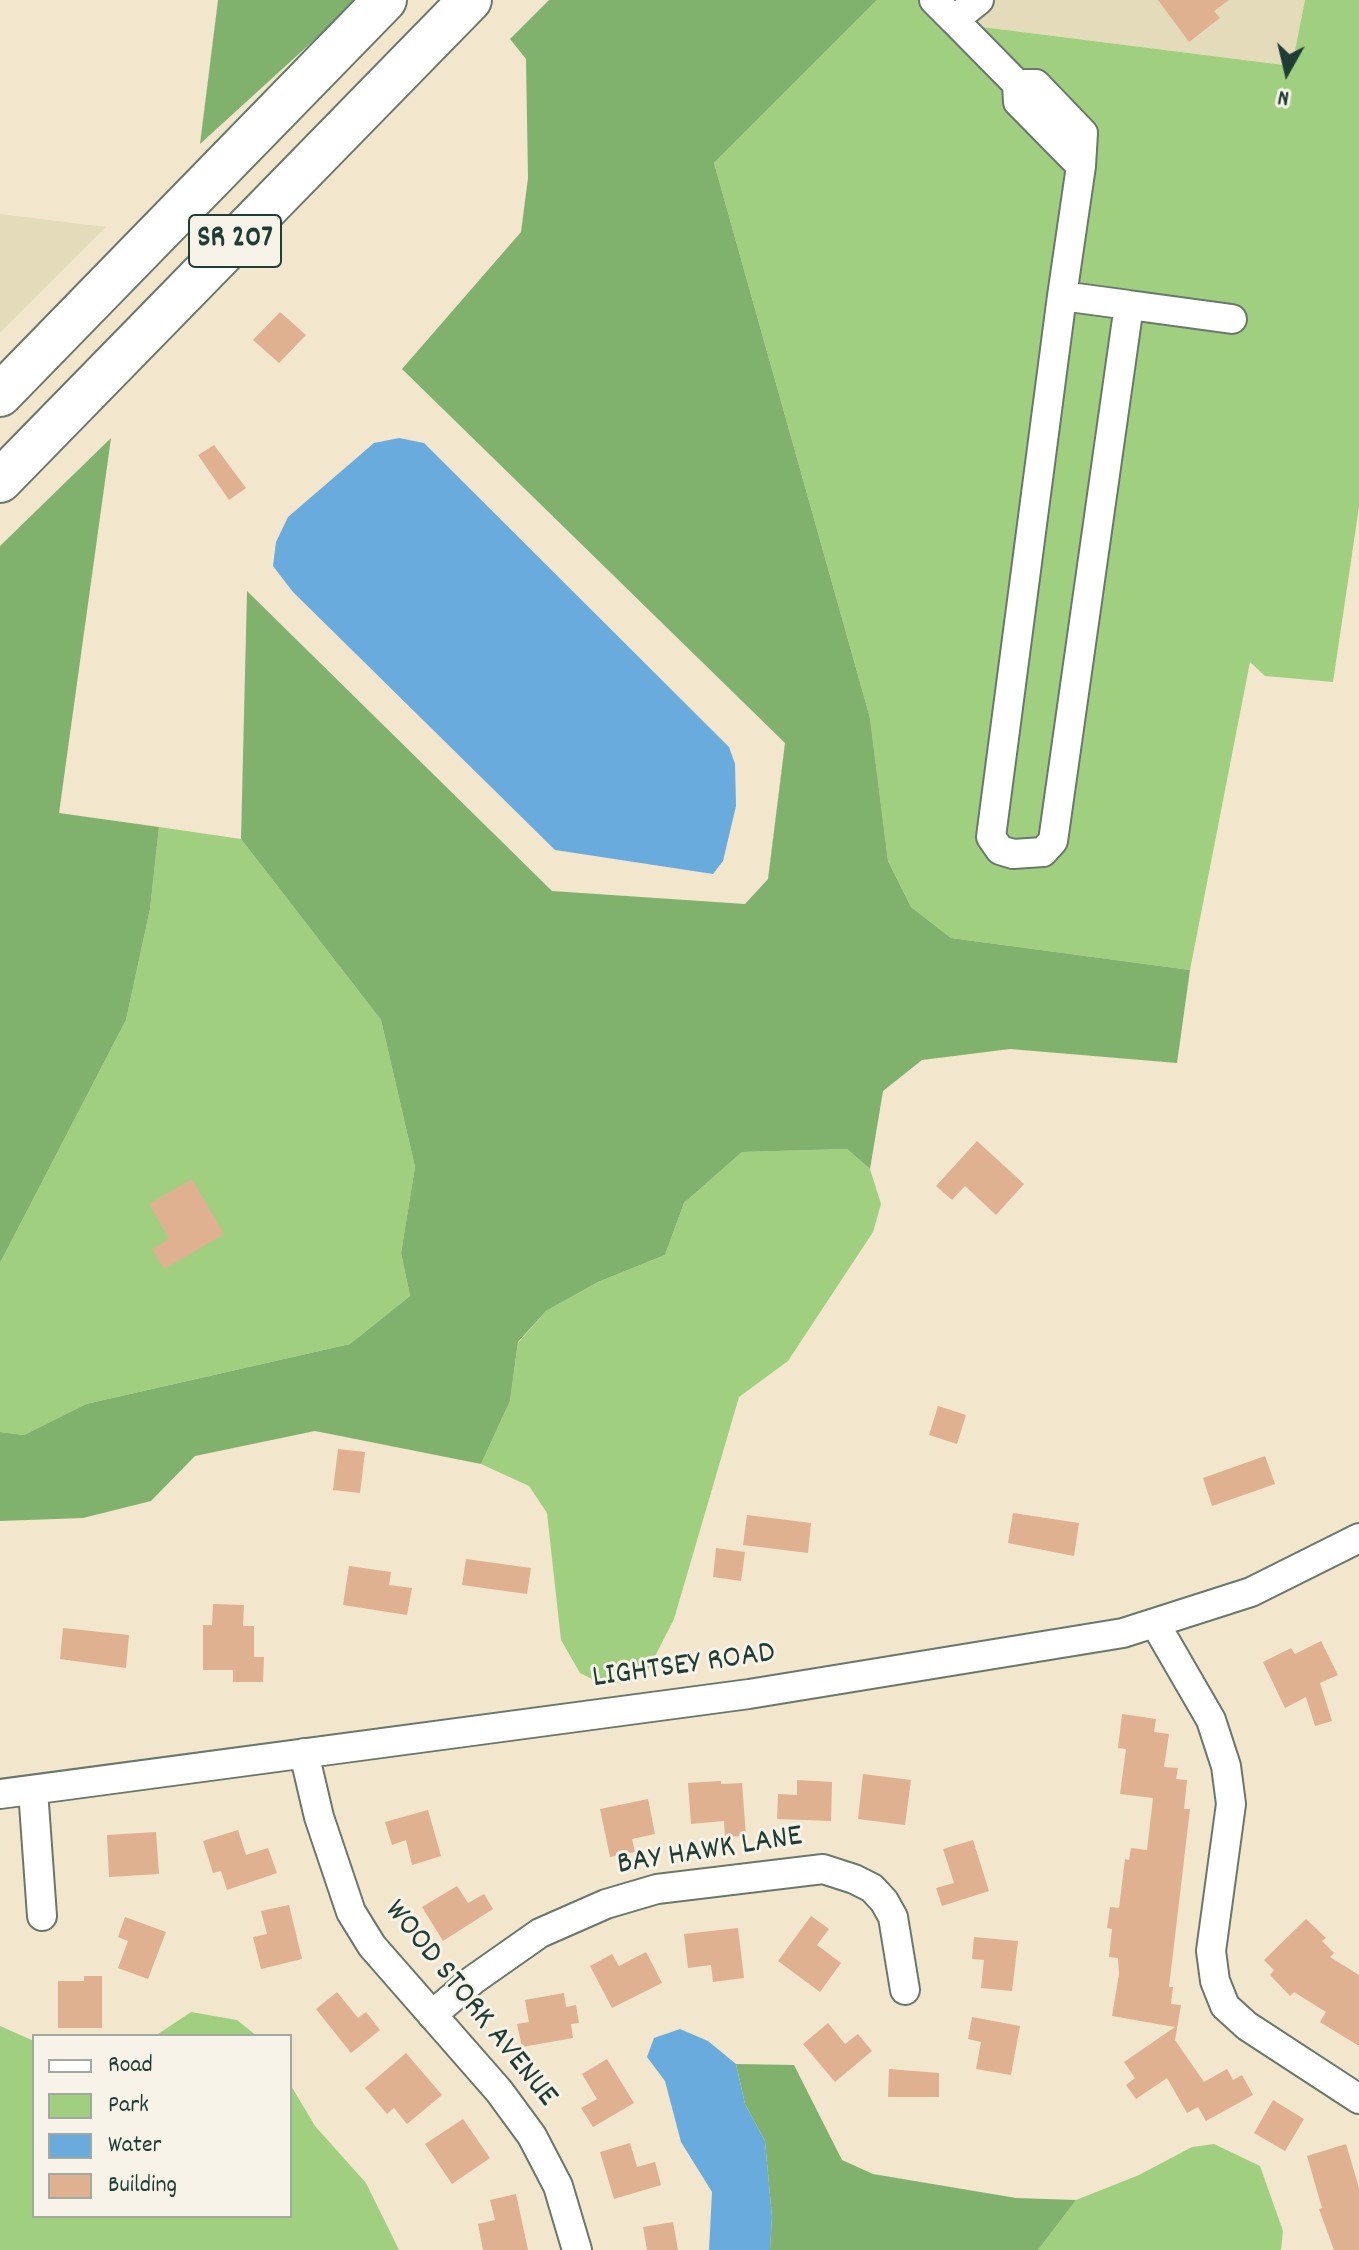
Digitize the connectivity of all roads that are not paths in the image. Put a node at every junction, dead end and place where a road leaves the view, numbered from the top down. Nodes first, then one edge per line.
1 (385, 0) edge
2 (470, 0) edge
3 (934, 0) edge
4 (979, 0) edge
5 (954, 20) junction
6 (1062, 296) junction
7 (1129, 305) junction
8 (1232, 319) dead end
9 (0, 395) edge
10 (0, 481) edge
11 (1359, 1538) edge
12 (1156, 1625) junction
13 (304, 1753) junction
14 (33, 1790) junction
15 (0, 1794) edge
16 (42, 1916) dead end
17 (905, 1990) dead end
18 (432, 2015) junction
19 (1359, 2099) edge
20 (577, 2250) edge

1 - 9 highway, SR 207
2 - 10 highway, SR 207
3 - 5 street
4 - 5 street
5 - 6 street
6 - 7 street
6 - 7 street
7 - 8 street
11 - 12 street, LIGHTSEY ROAD
12 - 13 street, LIGHTSEY ROAD
12 - 19 street
13 - 14 street, LIGHTSEY ROAD
13 - 18 street, WOOD STORK AVENUE
14 - 15 street, LIGHTSEY ROAD
14 - 16 street
17 - 18 street, BAY HAWK LANE
18 - 20 street, WOOD STORK AVENUE

